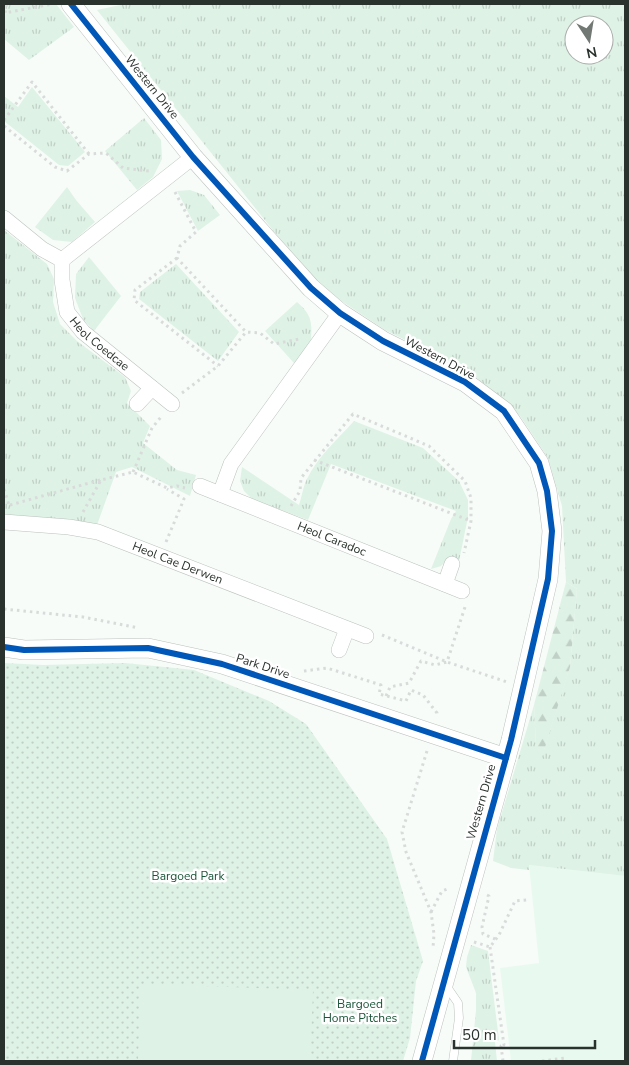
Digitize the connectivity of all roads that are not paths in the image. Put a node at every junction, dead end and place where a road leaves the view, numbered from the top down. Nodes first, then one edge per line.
1 (71, 4) edge
2 (193, 157) junction
3 (4, 218) edge
4 (62, 260) junction
5 (340, 313) junction
6 (152, 388) junction
7 (137, 404) dead end
8 (172, 404) dead end
9 (200, 486) road end
10 (220, 494) junction
11 (4, 522) edge
12 (458, 561) road end
13 (445, 584) junction
14 (462, 591) road end
15 (347, 629) junction
16 (366, 636) dead end
17 (4, 647) edge
18 (340, 650) dead end
19 (506, 758) junction
20 (444, 983) junction
21 (422, 1061) edge
22 (453, 1061) edge

1 - 2 street, Western Drive
2 - 4 street
2 - 5 street, Western Drive
3 - 4 street
4 - 6 street, Heol Coedcae
5 - 10 street
5 - 19 street, Western Drive
6 - 7 street
6 - 8 street, Heol Coedcae
9 - 10 street, Heol Caradoc
10 - 13 street, Heol Caradoc
11 - 15 street, Heol Cae Derwen
12 - 13 street
13 - 14 street, Heol Caradoc
15 - 16 street, Heol Cae Derwen
15 - 18 street
17 - 19 street, Park Drive
19 - 20 street, Western Drive
20 - 21 street, Western Drive
20 - 22 lane

